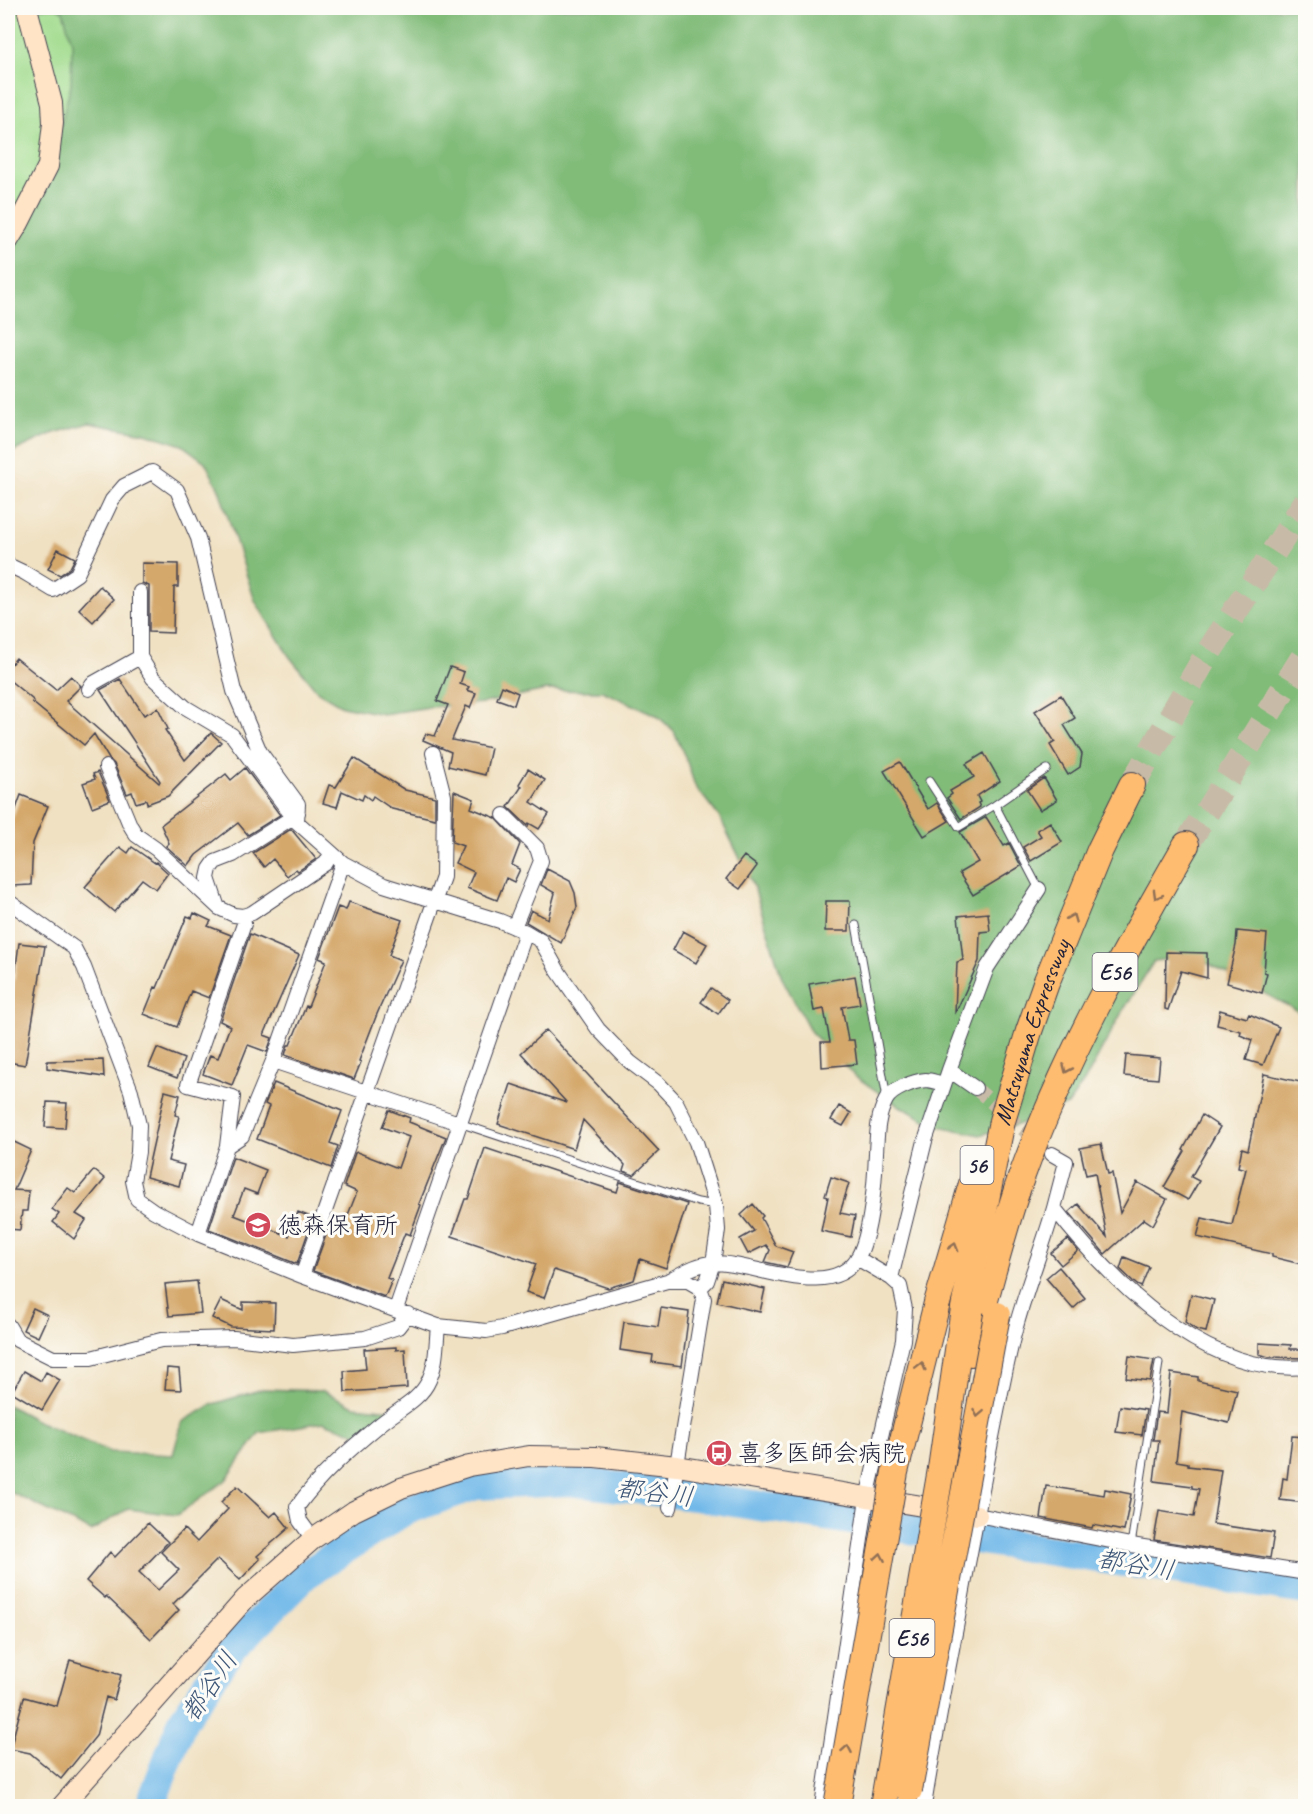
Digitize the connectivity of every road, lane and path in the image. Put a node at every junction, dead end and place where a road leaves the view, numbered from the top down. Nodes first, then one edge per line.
1 (27, 8) edge
2 (8, 241) edge
3 (8, 565) edge
4 (140, 592) dead end
5 (141, 657) junction
6 (89, 690) dead end
7 (432, 753) dead end
8 (106, 767) dead end
9 (1047, 768) dead end
10 (929, 781) dead end
11 (1132, 785) tunnel mouth
12 (995, 805) junction
13 (295, 815) junction
14 (504, 816) dead end
15 (1186, 845) tunnel mouth
16 (331, 854) junction
17 (343, 863) junction
18 (1039, 889) joint
19 (8, 900) edge
20 (434, 902) junction
21 (219, 908) junction
22 (243, 916) junction
23 (855, 925) dead end
24 (520, 929) junction
25 (1029, 1031) junction
26 (273, 1061) junction
27 (949, 1070) junction
28 (944, 1084) junction
29 (975, 1088) tunnel mouth
30 (365, 1092) junction
31 (887, 1098) junction
32 (1052, 1103) joint
33 (459, 1123) junction
34 (227, 1146) junction
35 (1052, 1154) dead end
36 (716, 1205) junction
37 (1054, 1208) junction
38 (198, 1234) junction
39 (857, 1258) junction
40 (713, 1263) junction
41 (302, 1276) junction
42 (891, 1278) junction
43 (667, 1281) junction
44 (700, 1288) junction
45 (402, 1311) junction
46 (981, 1312) junction
47 (8, 1325) edge
48 (438, 1326) junction
49 (1159, 1363) dead end
50 (1305, 1367) edge
51 (676, 1472) junction
52 (867, 1498) junction
53 (670, 1508) dead end
54 (977, 1515) junction
55 (313, 1539) junction
56 (1131, 1545) junction
57 (1305, 1574) edge
58 (913, 1801) edge
59 (62, 1806) edge
60 (822, 1806) edge
61 (837, 1806) edge
62 (883, 1806) edge

1 - 2 street
3 - 13 street
4 - 5 street
5 - 6 street
5 - 13 street
7 - 20 street
8 - 21 street
9 - 12 lane
10 - 12 lane
25 -> 11 highway, Matsuyama Expressway / E56
12 - 18 lane
13 - 16 street
13 - 21 street
14 - 24 street
15 -> 32 highway, Matsuyama Expressway / E56
16 - 17 street
16 - 22 street
17 - 20 street
17 - 26 street
18 - 27 street
19 - 38 street
20 - 24 street
20 - 30 street
21 - 22 street
22 - 34 street
23 - 31 lane
24 - 33 street
24 - 36 street
25 - 46 highway, Matsuyama Expressway / E56
61 -> 25 highway, 56, bridge
26 - 30 street
26 - 34 street
27 - 28 street
27 - 29 street
28 - 31 street
28 - 42 street
30 - 33 street
30 - 41 street
31 - 39 street
32 - 46 highway, 56
33 - 36 lane
33 - 45 street
34 - 38 street
35 - 37 street
36 - 40 street
37 - 50 street
37 - 54 street
38 - 41 street
39 - 40 street
39 - 42 street
40 - 43 street
40 - 44 street
41 - 45 street
42 - 52 street
43 - 44 street
43 - 48 street
44 - 51 street
45 - 47 street
45 - 48 street
46 -> 58 highway, bridge
46 - 62 highway, Matsuyama Expressway / E56, bridge
48 - 55 street
49 - 56 lane
51 - 52 street
51 - 53 street
51 - 55 street
52 - 54 street
52 - 60 street
54 - 56 street
54 - 58 street
55 - 59 street
56 - 57 street

